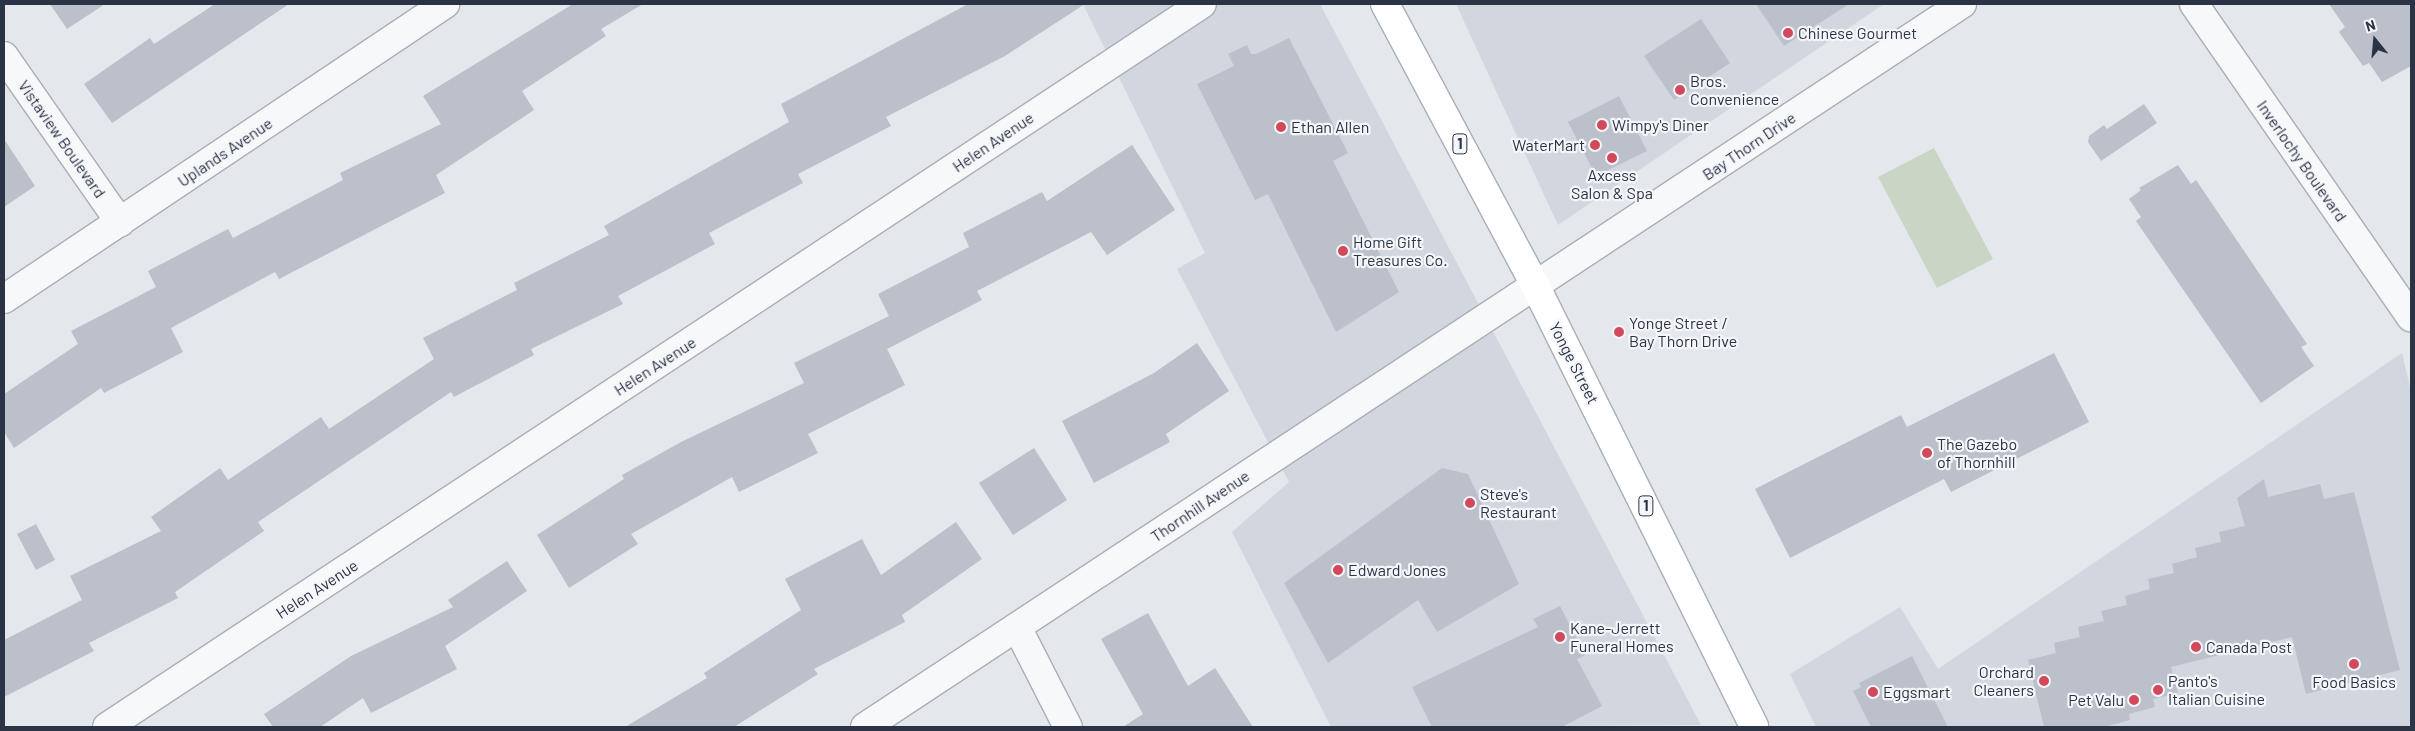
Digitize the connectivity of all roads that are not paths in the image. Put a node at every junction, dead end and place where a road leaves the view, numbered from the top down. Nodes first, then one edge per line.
1 (445, 4) edge
2 (1202, 4) edge
3 (1385, 4) edge
4 (1962, 4) edge
5 (2194, 4) edge
6 (414, 12) edge
7 (4, 56) edge
8 (120, 222) junction
9 (1535, 285) junction
10 (4, 299) edge
11 (2411, 317) edge
12 (1017, 627) junction
13 (107, 727) edge
14 (865, 727) edge
15 (1068, 727) edge
16 (1754, 727) edge

1 - 6 street, Uplands Avenue
2 - 13 street, Helen Avenue
3 - 9 main road, Yonge Street / 1
4 - 9 street, Bay Thorn Drive
5 - 11 street, Inverlochy Boulevard
6 - 8 street, Uplands Avenue
7 - 8 street, Vistaview Boulevard
8 - 10 street, Uplands Avenue
9 - 12 street, Thornhill Avenue
9 - 16 main road, Yonge Street / 1
12 - 14 street, Thornhill Avenue
12 - 15 street

